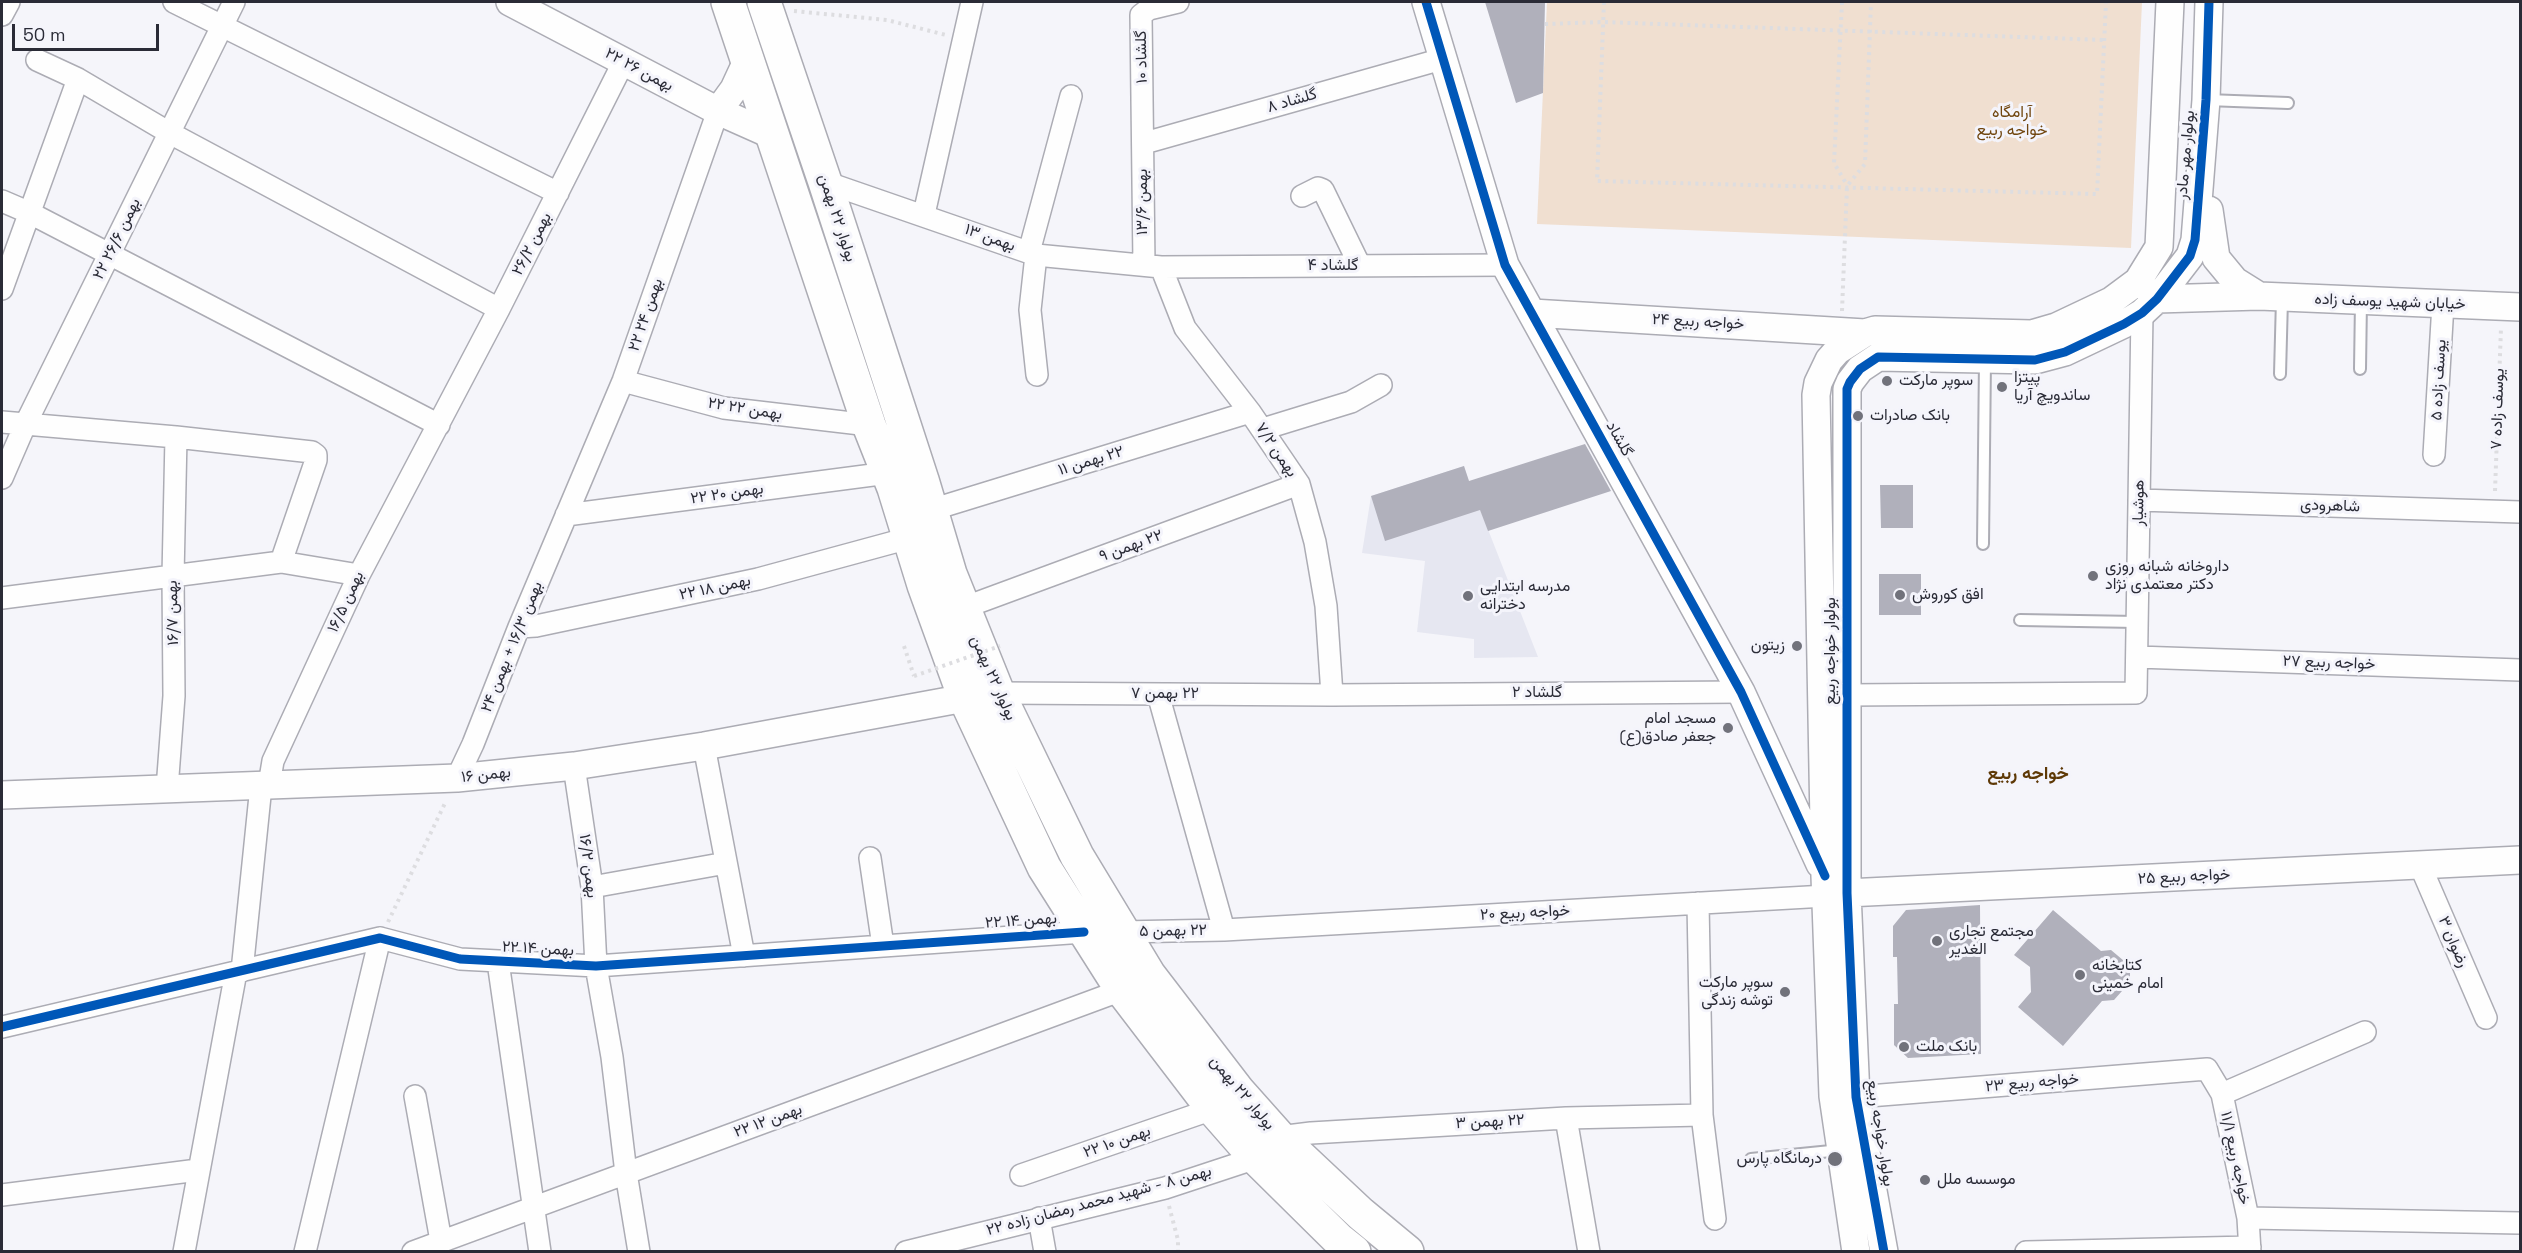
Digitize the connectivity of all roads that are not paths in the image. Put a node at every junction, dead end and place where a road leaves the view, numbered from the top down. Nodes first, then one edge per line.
1 (9, 2) edge
2 (174, 2) edge
3 (234, 2) edge
4 (510, 2) edge
5 (728, 2) edge
6 (972, 2) edge
7 (1178, 2) edge
8 (1426, 2) edge
9 (2170, 2) edge
10 (2209, 2) edge
11 (765, 5) edge
12 (2, 15) edge
13 (222, 25) junction
14 (1442, 59) junction
15 (37, 60) dead end
16 (624, 61) junction
17 (747, 61) junction
18 (78, 79) junction
19 (1071, 96) dead end
20 (2206, 100) junction
21 (2288, 103) dead end
22 (718, 111) junction
23 (168, 132) junction
24 (772, 135) junction
25 (1143, 139) junction
26 (2202, 145) junction
27 (825, 182) junction
28 (558, 193) junction
29 (1302, 196) dead end
30 (2, 201) edge
31 (30, 213) junction
32 (924, 214) junction
33 (1032, 253) junction
34 (110, 255) junction
35 (1505, 265) junction
36 (1152, 266) junction
37 (1360, 266) junction
38 (2, 290) edge
39 (2270, 297) junction
40 (2145, 298) junction
41 (2361, 301) junction
42 (2443, 304) junction
43 (2511, 307) edge
44 (499, 309) junction
45 (1532, 313) junction
46 (1853, 332) junction
47 (1985, 360) junction
48 (2360, 369) dead end
49 (2280, 374) dead end
50 (1037, 375) dead end
51 (623, 381) junction
52 (1381, 385) dead end
53 (1250, 412) junction
54 (2, 422) edge
55 (25, 425) junction
56 (439, 425) junction
57 (869, 425) junction
58 (1263, 429) junction
59 (176, 437) junction
60 (2434, 455) dead end
61 (888, 473) junction
62 (2, 478) edge
63 (1299, 484) junction
64 (2139, 500) junction
65 (931, 510) junction
66 (2520, 513) edge
67 (566, 515) junction
68 (909, 538) junction
69 (1983, 544) dead end
70 (280, 562) junction
71 (359, 575) junction
72 (173, 576) junction
73 (2, 598) edge
74 (963, 608) junction
75 (2020, 620) dead end
76 (2137, 622) junction
77 (519, 627) junction
78 (2137, 657) junction
79 (2520, 670) edge
80 (1742, 692) junction
81 (998, 693) junction
82 (1158, 694) junction
83 (1332, 695) junction
84 (1846, 695) junction
85 (965, 698) junction
86 (704, 746) junction
87 (574, 766) junction
88 (457, 778) junction
89 (265, 785) junction
90 (167, 789) junction
91 (2, 795) edge
92 (870, 858) dead end
93 (2520, 860) edge
94 (726, 863) junction
95 (2420, 865) junction
96 (592, 887) junction
97 (1833, 888) junction
98 (1698, 903) junction
99 (1224, 930) junction
100 (1084, 932) junction
101 (1121, 932) junction
102 (380, 938) junction
103 (883, 946) junction
104 (744, 956) junction
105 (498, 962) junction
106 (596, 966) junction
107 (238, 972) junction
108 (1122, 990) junction
109 (2486, 1018) dead end
110 (2, 1027) edge
111 (2365, 1032) dead end
112 (2207, 1069) joint
113 (2222, 1094) junction
114 (415, 1096) dead end
115 (1856, 1098) junction
116 (1213, 1109) junction
117 (1702, 1115) junction
118 (1566, 1118) junction
119 (1268, 1147) junction
120 (1841, 1150) junction
121 (1751, 1159) dead end
122 (198, 1170) junction
123 (626, 1173) junction
124 (1021, 1175) dead end
125 (2, 1195) edge
126 (533, 1207) junction
127 (1039, 1218) junction
128 (2248, 1218) junction
129 (1715, 1219) dead end
130 (2520, 1223) edge
131 (441, 1241) junction
132 (2250, 1250) edge
133 (184, 1251) edge
134 (305, 1251) edge
135 (413, 1251) edge
136 (540, 1251) edge
137 (639, 1251) edge
138 (906, 1251) edge
139 (1045, 1251) edge
140 (1354, 1251) edge
141 (1407, 1251) edge
142 (1589, 1251) edge
143 (1853, 1251) edge
144 (1884, 1251) edge
145 (2026, 1251) edge

1 - 12 street
2 - 13 street
3 - 13 street, ۲۲ بهمن ۲۶/۶
4 - 16 street, ۲۲ بهمن ۲۶
5 - 17 main road, بولوار ۲۲ بهمن
6 - 32 street
7 - 25 street, گلشاد ۱۰
8 - 14 street, گلشاد
9 - 40 street, بولوار مهر مادر
10 - 20 street, بولوار مهر مادر
11 - 27 main road, بولوار ۲۲ بهمن
13 - 23 street, ۲۲ بهمن ۲۶/۶
13 - 28 street
14 - 25 street, گلشاد ۸
14 - 35 street, گلشاد
15 - 18 street
16 - 22 street, ۲۲ بهمن ۲۶
16 - 28 street, بهمن ۲۶/۲
17 - 22 street
17 - 24 main road, بولوار ۲۲ بهمن
18 - 23 street
18 - 31 street
19 - 33 street
20 - 21 lane
20 - 26 street, بولوار مهر مادر
22 - 24 street, ۲۲ بهمن ۲۶
22 - 51 street, ۲۲ بهمن ۲۴
23 - 34 street, ۲۲ بهمن ۲۶/۶
23 - 44 street
24 - 57 main road, بولوار ۲۲ بهمن
25 - 36 street, بهمن ۱۳/۶
26 - 39 street
26 - 40 street, بولوار مهر مادر
27 - 32 street, بهمن ۱۳
27 - 65 main road, بولوار ۲۲ بهمن
28 - 44 street, بهمن ۲۶/۲
29 - 37 street
30 - 31 street
31 - 34 street
31 - 38 street
32 - 33 street, بهمن ۱۳
33 - 36 street, بهمن ۱۳
33 - 50 street
34 - 55 street, ۲۲ بهمن ۲۶/۶
34 - 56 street
35 - 37 street, گلشاد ۴
35 - 45 street, گلشاد
36 - 37 street, گلشاد ۴
36 - 53 street, بهمن ۷/۲
39 - 40 street, خیابان شهید یوسف زاده
39 - 41 street, خیابان شهید یوسف زاده
39 - 49 lane
40 - 46 street, بولوار خواجه ربیع
40 - 47 street, بولوار خواجه ربیع
40 - 64 street, هوشیار
41 - 42 street, خیابان شهید یوسف زاده
41 - 48 lane
42 - 43 street, خیابان شهید یوسف زاده
42 - 60 street, یوسف زاده ۵
44 - 56 street, بهمن ۲۶/۲
45 - 46 street, خواجه ربیع ۲۴
45 - 80 street, گلشاد
46 - 97 street, بولوار خواجه ربیع
47 - 69 lane
47 - 84 street, بولوار خواجه ربیع
51 - 57 street, ۲۲ بهمن ۲۲
51 - 67 street, ۲۲ بهمن ۲۴
52 - 58 street
53 - 58 street, بهمن ۷/۲
53 - 65 street, ٢٢ بهمن ١١
54 - 55 street
55 - 59 street
55 - 62 street, ۲۲ بهمن ۲۶/۶
56 - 71 street, بهمن ۱۶/۵
57 - 61 main road, بولوار ۲۲ بهمن
58 - 63 street, بهمن ۷/۲
59 - 70 street
59 - 72 street, بهمن ۱۶/۷
61 - 67 street, ۲۲ بهمن ۲۰
61 - 68 main road, بولوار ۲۲ بهمن
63 - 74 street, ٢٢ بهمن ۹
63 - 83 street, بهمن ۷/۲
64 - 66 street, شاهرودی
64 - 76 street, هوشیار
65 - 74 main road, بولوار ۲۲ بهمن
67 - 77 street, بهمن ۱۶/۳ + بهمن ۲۴
68 - 77 street, ۲۲ بهمن ۱۸
68 - 85 main road, بولوار ۲۲ بهمن
70 - 71 street
70 - 72 street
71 - 89 street, بهمن ۱۶/۵
72 - 73 street
72 - 90 street, بهمن ۱۶/۷
74 - 81 main road, بولوار ۲۲ بهمن
75 - 76 lane
76 - 78 street, هوشیار
77 - 88 street, بهمن ۱۶/۳ + بهمن ۲۴
78 - 79 street, خواجه ربیع ۲۷
78 - 84 street, هوشیار
80 - 83 street, گلشاد ۲
80 - 97 street, گلشاد
81 - 82 street, ٢٢ بهمن ٧
81 - 101 main road, بولوار ۲۲ بهمن
82 - 83 street, ٢٢ بهمن ٧
82 - 99 street
84 - 97 street, بولوار خواجه ربیع
85 - 86 street, بهمن ۱۶
85 - 100 main road, بولوار ۲۲ بهمن
86 - 87 street, بهمن ۱۶
86 - 94 street
87 - 88 street, بهمن ۱۶
87 - 96 street, بهمن ۱۶/۲
88 - 89 street, بهمن ۱۶
89 - 90 street, بهمن ۱۶
89 - 107 street, بهمن ۱۶/۵
90 - 91 street, بهمن ۱۶
92 - 103 street
93 - 95 street, خواجه ربیع ۲۵
94 - 96 street
94 - 104 street
95 - 97 street, خواجه ربیع ۲۵
95 - 109 street, رضوان ۳
96 - 106 street, بهمن ۱۶/۲
97 - 98 street, خواجه ربیع ۲۰
97 - 115 street, بولوار خواجه ربیع
97 - 120 street, بولوار خواجه ربیع
98 - 99 street, خواجه ربیع ۲۰
98 - 117 street
99 - 101 street, ٢٢ بهمن ۵
100 - 103 street, ۲۲ بهمن ۱۴
100 - 108 main road, بولوار ۲۲ بهمن
101 - 119 main road, بولوار ۲۲ بهمن
102 - 105 street, ۲۲ بهمن ۱۴
102 - 107 street, ۲۲ بهمن ۱۴
102 - 134 street
103 - 104 street, ۲۲ بهمن ۱۴
104 - 106 street, ۲۲ بهمن ۱۴
105 - 106 street, ۲۲ بهمن ۱۴
105 - 126 street
106 - 123 street, بهمن ۱۶/۲
107 - 110 street, ۲۲ بهمن ۱۴
107 - 122 street, بهمن ۱۶/۵
108 - 116 main road, بولوار ۲۲ بهمن
108 - 123 street, ۲۲ بهمن ۱۲
111 - 113 street
112 - 113 street, خواجه ربیع ۱۱/۱
112 - 115 street, خواجه ربیع ۲۳
113 - 128 street, خواجه ربیع ۱۱/۱
114 - 131 street
115 - 144 street, بولوار خواجه ربیع
116 - 119 main road, بولوار ۲۲ بهمن
116 - 124 street, ۲۲ بهمن ۱۰
117 - 118 street, ٢٢ بهمن ۳
117 - 129 street
118 - 119 street, ٢٢ بهمن ۳
118 - 142 street
119 - 127 street, ۲۲ بهمن ۸ - شهید محمد رمضان زاده
119 - 140 main road, بولوار ۲۲ بهمن
119 - 141 main road, بولوار ۲۲ بهمن
120 - 121 lane
120 - 143 street, بولوار خواجه ربیع
122 - 125 street
122 - 133 street, بهمن ۱۶/۵
123 - 126 street, ۲۲ بهمن ۱۲
123 - 137 street, بهمن ۱۶/۲
126 - 131 street, ۲۲ بهمن ۱۲
126 - 136 street
127 - 138 street, ۲۲ بهمن ۸ - شهید محمد رمضان زاده
127 - 139 street
128 - 130 street
128 - 132 street, خواجه ربیع ۱۱/۱
131 - 135 street, ۲۲ بهمن ۱۲
132 - 145 street

